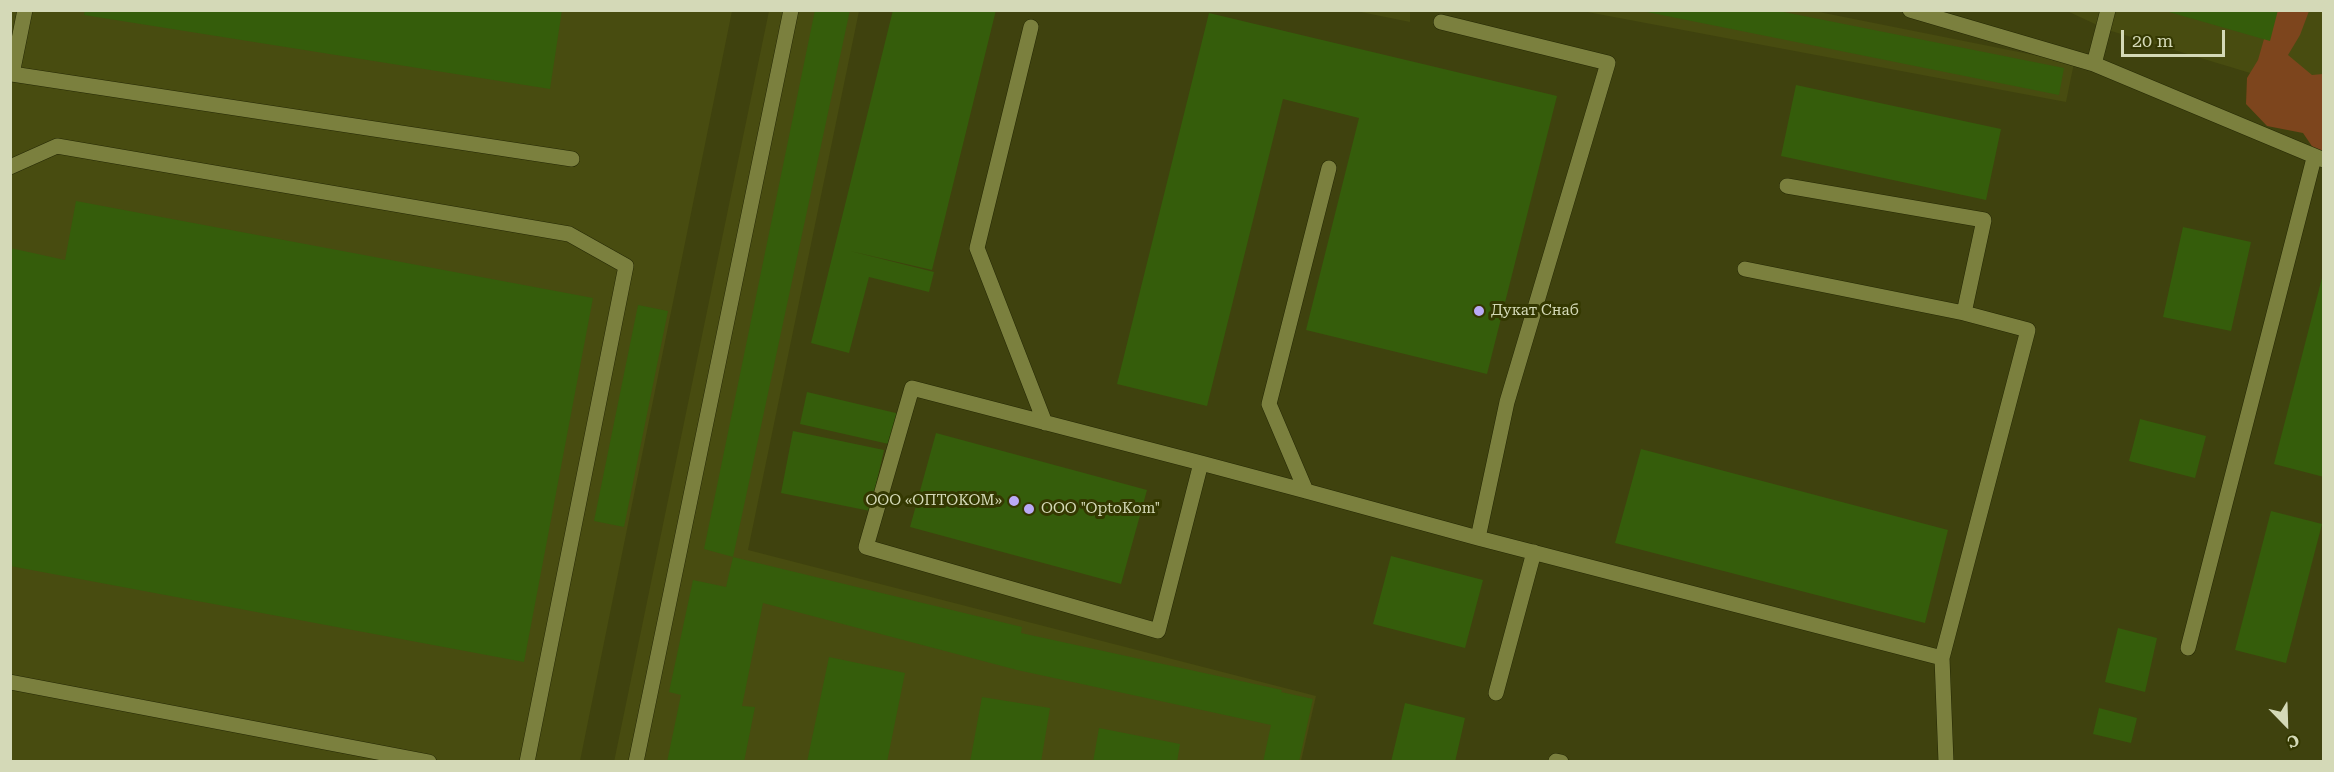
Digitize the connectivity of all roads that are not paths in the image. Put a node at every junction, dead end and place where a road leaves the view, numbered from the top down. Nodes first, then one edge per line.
1 (25, 10) edge
2 (791, 10) edge
3 (1910, 10) edge
4 (2108, 10) edge
5 (1441, 22) dead end
6 (1031, 27) dead end
7 (2094, 64) junction
8 (11, 74) edge
9 (572, 159) dead end
10 (2319, 159) edge
11 (10, 167) edge
12 (1329, 168) dead end
13 (1787, 186) dead end
14 (1744, 269) dead end
15 (1964, 313) junction
16 (1045, 423) junction
17 (1202, 464) junction
18 (1306, 491) junction
19 (1478, 538) junction
20 (1534, 552) junction
21 (2188, 648) dead end
22 (1942, 658) junction
23 (10, 682) edge
24 (1496, 693) dead end
25 (429, 762) edge
26 (527, 762) edge
27 (636, 762) edge
28 (1946, 762) edge

1 - 8 lane
2 - 27 lane
3 - 7 lane
4 - 7 lane
5 - 19 lane
6 - 16 lane
7 - 10 lane
8 - 9 lane
10 - 21 lane
11 - 26 lane
12 - 18 lane
13 - 15 lane
14 - 15 lane
15 - 22 lane
16 - 17 lane
16 - 17 lane
17 - 18 lane
18 - 19 lane
19 - 20 lane
20 - 22 lane
20 - 24 lane
22 - 28 lane
23 - 25 lane

